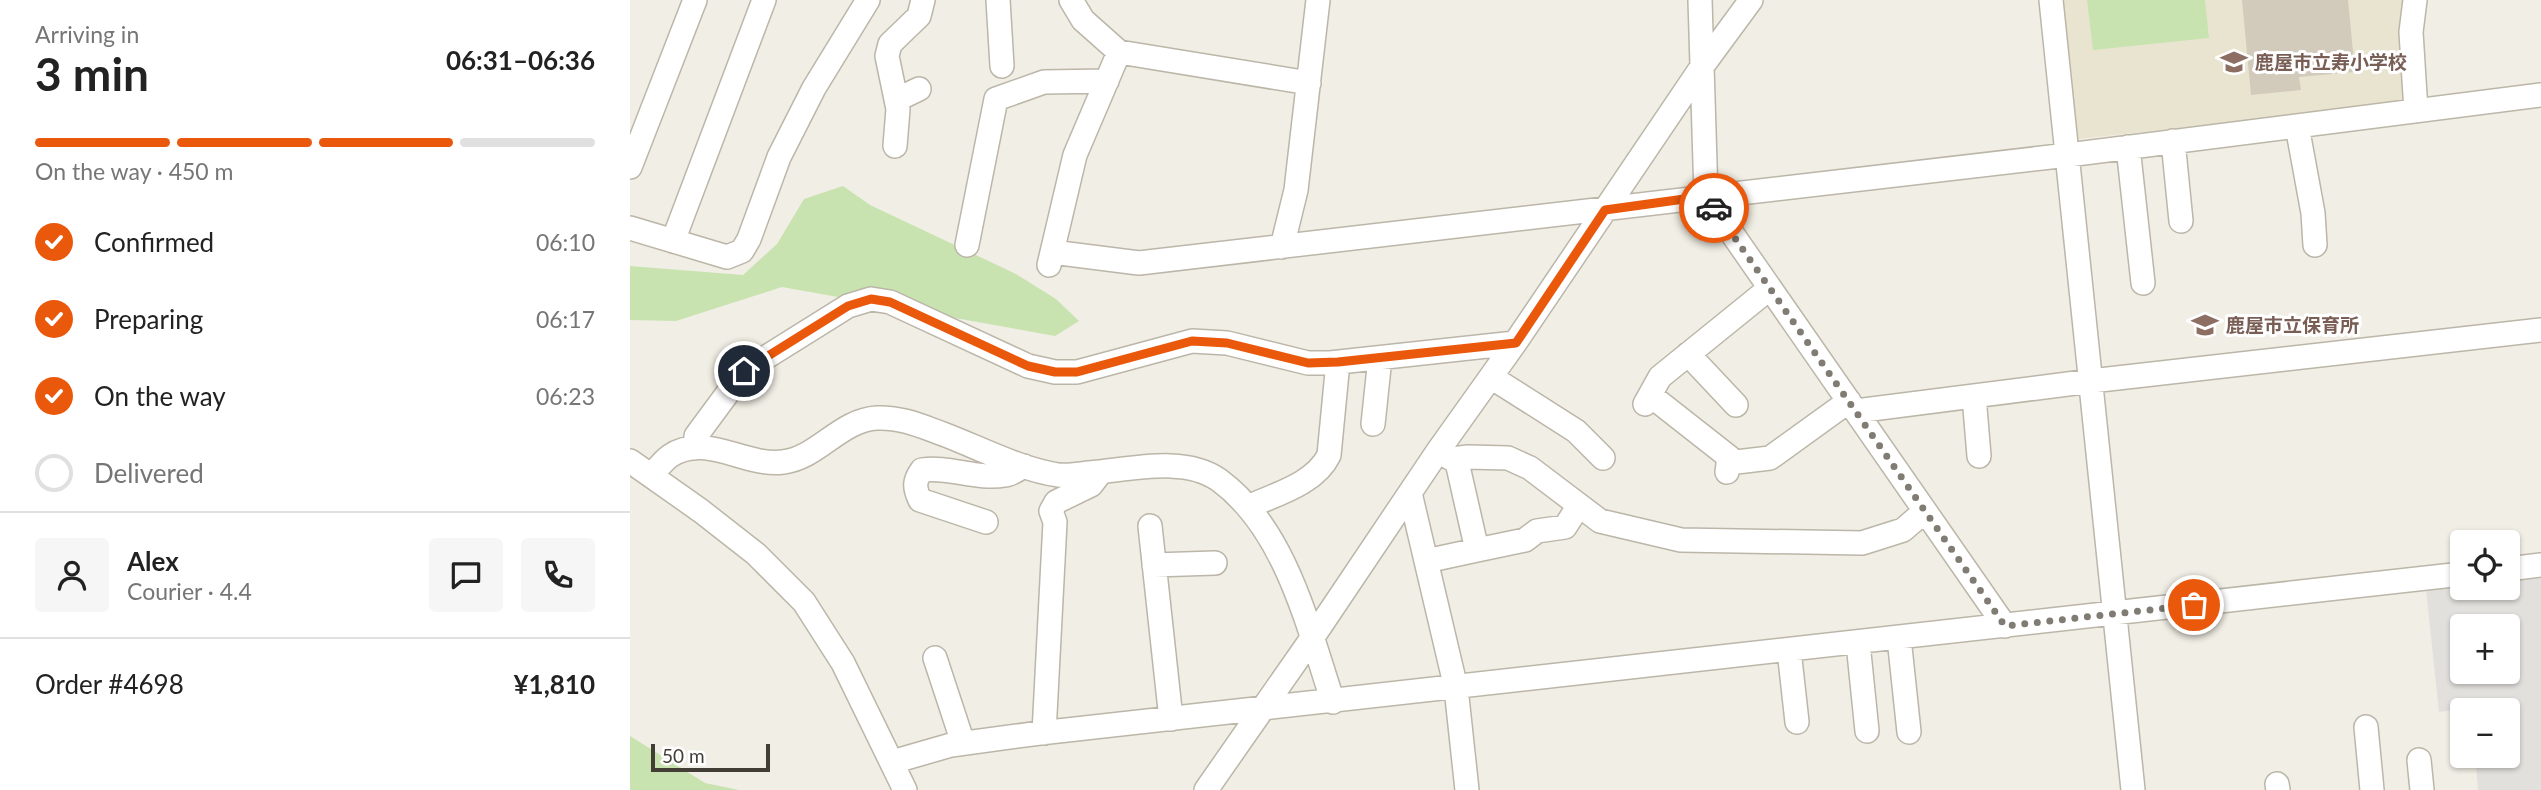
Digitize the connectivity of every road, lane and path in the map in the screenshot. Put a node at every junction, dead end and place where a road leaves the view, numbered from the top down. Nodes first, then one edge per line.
1 (695, 0) edge
2 (764, 0) edge
3 (868, 0) edge
4 (923, 0) edge
5 (998, 0) edge
6 (1071, 0) edge
7 (1318, 0) edge
8 (1700, 0) edge
9 (1751, 0) edge
10 (2051, 0) edge
11 (2415, 0) edge
12 (1119, 52) junction
13 (1002, 66) dead end
14 (1701, 68) junction
15 (1107, 81) junction
16 (1308, 83) junction
17 (919, 89) dead end
18 (2541, 95) edge
19 (896, 100) junction
20 (2416, 111) junction
21 (2297, 126) junction
22 (2173, 141) junction
23 (895, 146) dead end
24 (2128, 147) junction
25 (2068, 155) junction
26 (630, 167) edge
27 (1706, 196) junction
28 (1605, 210) junction
29 (2182, 221) dead end
30 (630, 228) edge
31 (673, 241) junction
32 (967, 245) dead end
33 (2315, 245) dead end
34 (1282, 247) junction
35 (2143, 284) dead end
36 (1770, 288) junction
37 (2541, 330) edge
38 (1516, 343) junction
39 (1688, 354) junction
40 (1380, 358) junction
41 (1338, 362) junction
42 (1491, 377) junction
43 (2091, 381) junction
44 (1974, 396) junction
45 (1736, 405) dead end
46 (1852, 406) junction
47 (1373, 424) dead end
48 (695, 448) junction
49 (1445, 455) junction
50 (1979, 456) dead end
51 (1603, 458) dead end
52 (630, 461) edge
53 (1024, 466) junction
54 (1101, 472) junction
55 (652, 475) junction
56 (1410, 493) junction
57 (1248, 507) junction
58 (1578, 507) junction
59 (1925, 511) junction
60 (986, 522) dead end
61 (1150, 526) dead end
62 (1477, 550) junction
63 (1426, 561) junction
64 (1215, 563) dead end
65 (1154, 565) junction
66 (2541, 565) edge
67 (2520, 568) edge
68 (2450, 575) edge
69 (2114, 614) junction
70 (2005, 626) junction
71 (1312, 638) junction
72 (1899, 638) junction
73 (1858, 643) junction
74 (1789, 650) junction
75 (935, 658) dead end
76 (1456, 688) junction
77 (1333, 702) junction
78 (1262, 710) junction
79 (1171, 719) junction
80 (1797, 722) dead end
81 (2366, 727) dead end
82 (1867, 731) dead end
83 (1909, 732) dead end
84 (1044, 733) junction
85 (963, 743) junction
86 (2419, 760) dead end
87 (892, 762) junction
88 (905, 790) edge
89 (1206, 790) edge
90 (1467, 790) edge
91 (2133, 790) edge
92 (2372, 790) edge
93 (2422, 790) edge

1 - 26 street
2 - 31 street
3 - 31 street
4 - 19 street
5 - 13 street
6 - 12 street
7 - 16 street
8 - 14 street
9 - 14 street
10 - 25 street
11 - 20 street
12 - 15 street
12 - 16 street
14 - 27 street
14 - 28 street
15 - 32 street
15 - 34 street
16 - 34 street
17 - 19 street
18 - 20 street
19 - 23 street
20 - 21 street
21 - 22 street
21 - 33 street
22 - 24 street
22 - 29 street
24 - 25 street
24 - 35 street
25 - 27 street
25 - 43 street
27 - 28 street
27 - 36 street
28 - 34 street
28 - 38 street
30 - 31 street
36 - 39 street
36 - 46 street
37 - 43 street
38 - 40 street
38 - 42 street
39 - 45 street
39 - 46 street
40 - 41 street
40 - 47 street
41 - 48 street
41 - 57 street
42 - 49 street
42 - 51 street
43 - 44 street
43 - 69 street
44 - 46 street
44 - 50 street
46 - 59 street
48 - 53 street
48 - 55 street
49 - 56 street
49 - 58 street
49 - 62 street
52 - 55 street
53 - 54 street
53 - 60 street
54 - 57 street
54 - 84 street
55 - 87 street
56 - 63 street
56 - 71 street
57 - 71 street
58 - 59 street
58 - 62 street
59 - 70 street
61 - 65 street
62 - 63 street
63 - 76 street
64 - 65 street
65 - 79 street
66 - 67 street
68 - 69 street
69 - 70 street
69 - 91 street
70 - 72 street
71 - 77 street
71 - 78 street
72 - 73 street
72 - 83 street
73 - 74 street
73 - 82 street
74 - 76 street
74 - 80 street
75 - 85 street
76 - 77 street
76 - 90 street
77 - 78 street
78 - 79 street
78 - 89 street
79 - 84 street
81 - 92 street
84 - 85 street
85 - 87 street
86 - 93 street
87 - 88 street

